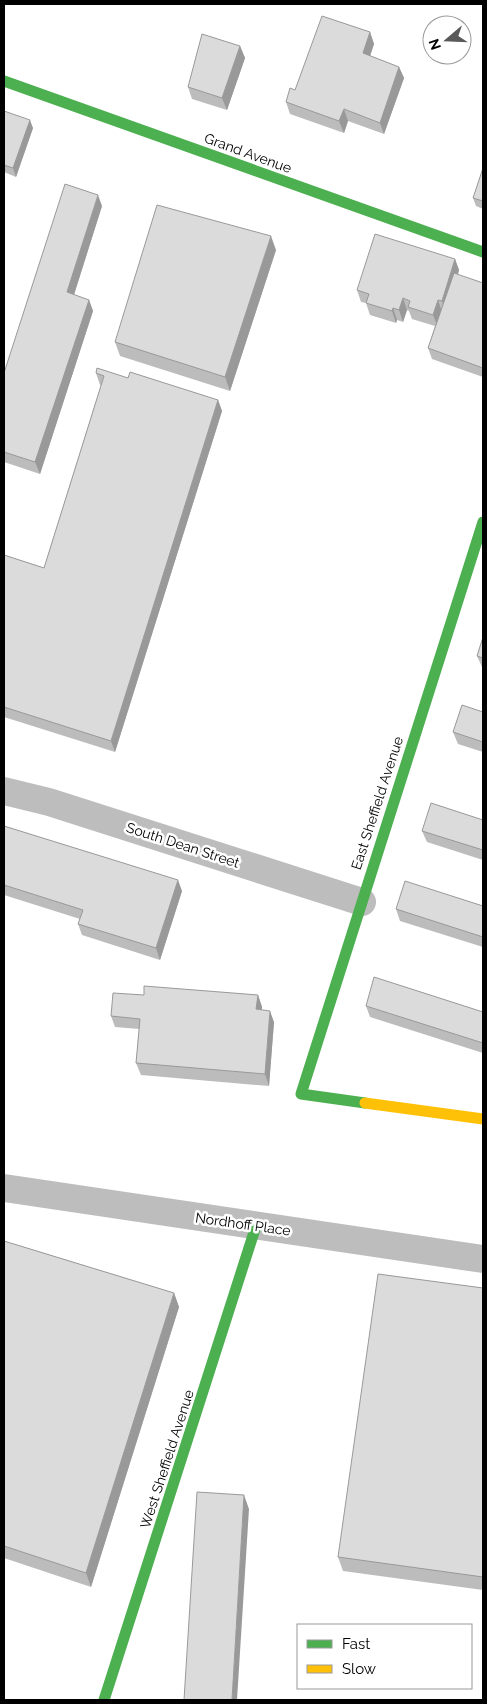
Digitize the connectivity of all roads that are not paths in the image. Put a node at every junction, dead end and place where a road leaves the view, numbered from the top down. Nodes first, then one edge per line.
1 (4, 81) edge
2 (483, 252) edge
3 (483, 522) edge
4 (4, 791) edge
5 (362, 902) junction
6 (483, 1119) edge
7 (4, 1188) edge
8 (256, 1226) junction
9 (483, 1259) edge
10 (104, 1700) edge

1 - 2 street, Grand Avenue
3 - 5 street, East Sheffield Avenue
4 - 5 street, South Dean Street
5 - 6 street, East Sheffield Avenue
7 - 8 street, Nordhoff Place
8 - 9 street, Nordhoff Place
8 - 10 street, West Sheffield Avenue

